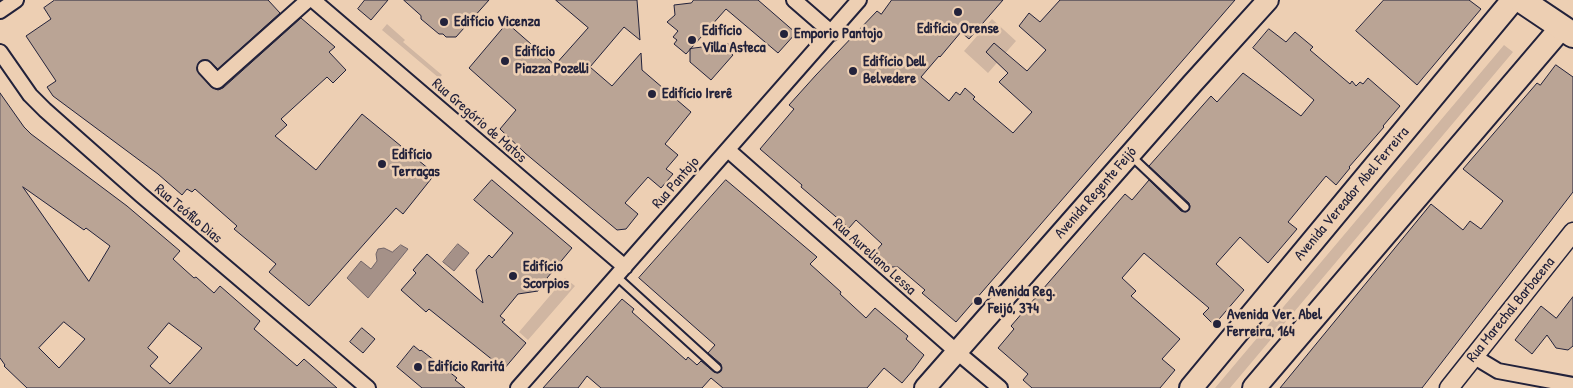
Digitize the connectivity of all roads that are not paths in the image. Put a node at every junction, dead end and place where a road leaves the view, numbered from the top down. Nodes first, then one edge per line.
1 (16, 0) edge
2 (308, 0) edge
3 (313, 0) edge
4 (794, 0) edge
5 (859, 0) edge
6 (1513, 0) edge
7 (1521, 0) edge
8 (1262, 2) edge
9 (0, 11) edge
10 (1567, 31) edge
11 (832, 33) junction
12 (0, 52) edge
13 (205, 68) dead end
14 (728, 150) junction
15 (1130, 155) junction
16 (1185, 207) dead end
17 (1573, 232) edge
18 (620, 271) junction
19 (957, 352) junction
20 (1474, 356) junction
21 (717, 368) dead end
22 (1573, 385) edge
23 (368, 388) edge
24 (518, 388) edge
25 (926, 388) edge
26 (1000, 388) edge
27 (1191, 388) edge
28 (1254, 388) edge
29 (1449, 388) edge

1 - 9 street
2 - 13 street
3 - 18 street, Rua Gregório de Matos
4 - 11 street
5 - 11 street, Rua Pantojo
6 - 27 main road, Avenida Vereador Abel Ferreira
7 - 10 highway
8 - 15 main road, Avenida Regente Feijó
10 - 28 main road
11 - 14 street, Rua Pantojo
12 - 23 street, Rua Teófilo Dias
14 - 18 street, Rua Pantojo
14 - 19 street, Rua Aureliano Lessa
15 - 16 lane
15 - 19 main road, Avenida Regente Feijó
17 - 20 street, Rua Marechal Barbacena
18 - 21 lane
18 - 24 street, Rua Pantojo
19 - 25 main road, Avenida Regente Feijó
19 - 26 street, Rua Aureliano Lessa
20 - 22 street
20 - 29 street, Rua Marechal Barbacena

